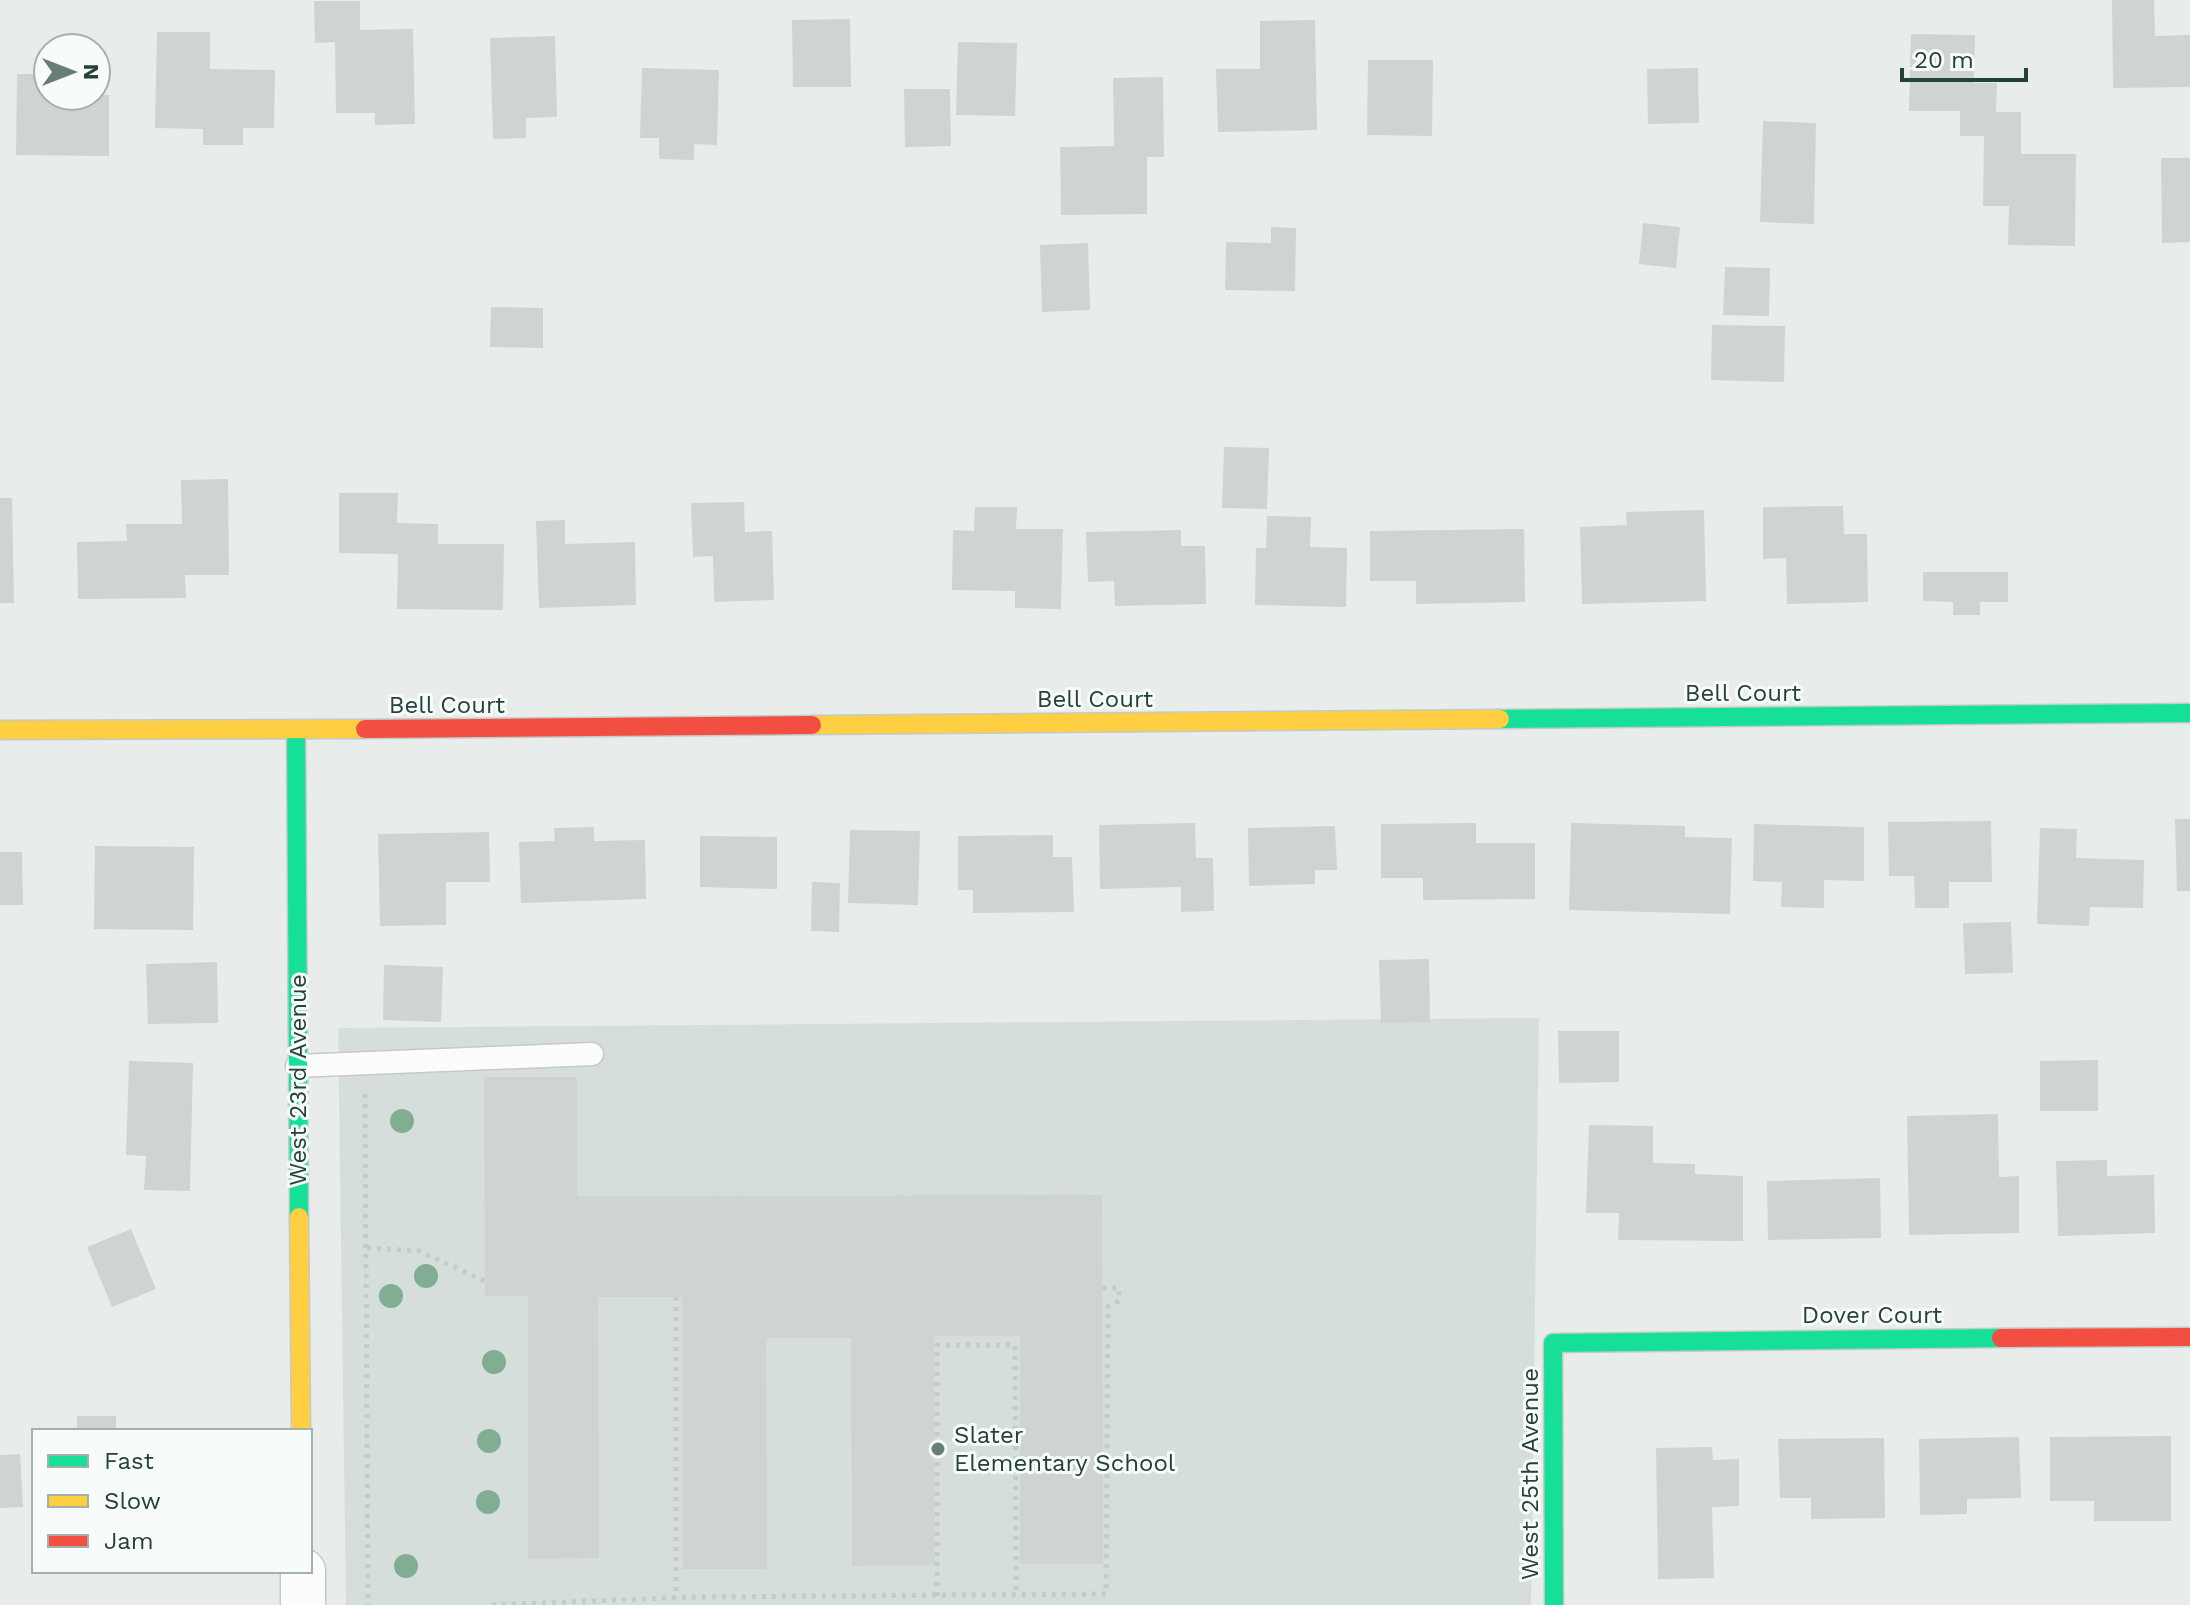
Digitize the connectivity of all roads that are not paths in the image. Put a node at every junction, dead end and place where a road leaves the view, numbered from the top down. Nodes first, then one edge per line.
1 (2190, 713) edge
2 (0, 730) edge
3 (296, 730) junction
4 (592, 1054) dead end
5 (297, 1066) junction
6 (2190, 1337) edge
7 (1553, 1343) joint
8 (301, 1429) edge
9 (303, 1573) edge
10 (303, 1605) edge
11 (1554, 1605) edge

1 - 3 street, Bell Court
2 - 3 street, Bell Court
3 - 5 street, West 23rd Avenue
4 - 5 lane
5 - 8 street, West 23rd Avenue
6 - 7 street, Dover Court
7 - 11 street, West 25th Avenue
9 - 10 street

